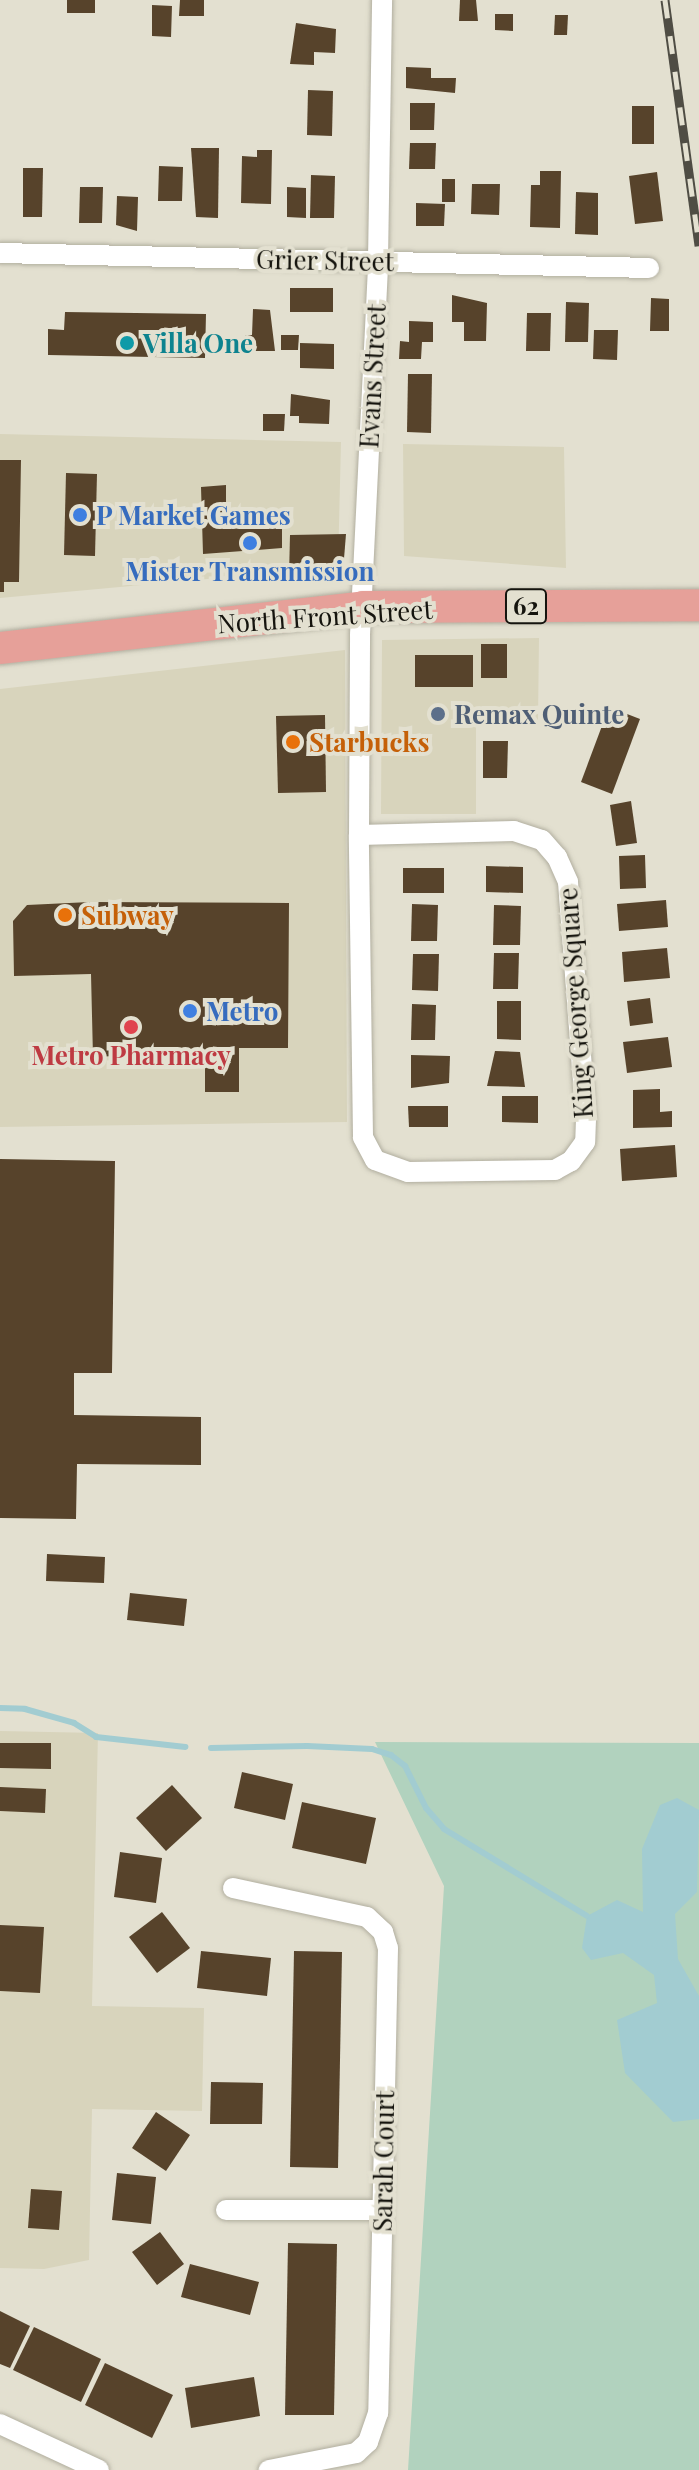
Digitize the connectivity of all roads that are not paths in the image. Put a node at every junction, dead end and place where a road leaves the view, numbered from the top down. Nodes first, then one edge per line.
1 (382, 0) edge
2 (0, 253) edge
3 (378, 261) junction
4 (649, 268) dead end
5 (694, 605) edge
6 (363, 607) junction
7 (0, 648) edge
8 (359, 835) junction
9 (233, 1888) dead end
10 (226, 2210) dead end
11 (381, 2210) junction
12 (0, 2424) edge
13 (99, 2470) edge
14 (269, 2470) edge

1 - 3 street, Evans Street
2 - 3 street, Grier Street
3 - 4 street, Grier Street
3 - 6 street, Evans Street
5 - 6 main road, North Front Street / 62
6 - 7 main road, North Front Street / 62
6 - 8 street, King George Square
8 - 8 street, King George Square
9 - 11 street, Sarah Court
10 - 11 street
11 - 14 street, Sarah Court
12 - 13 street

